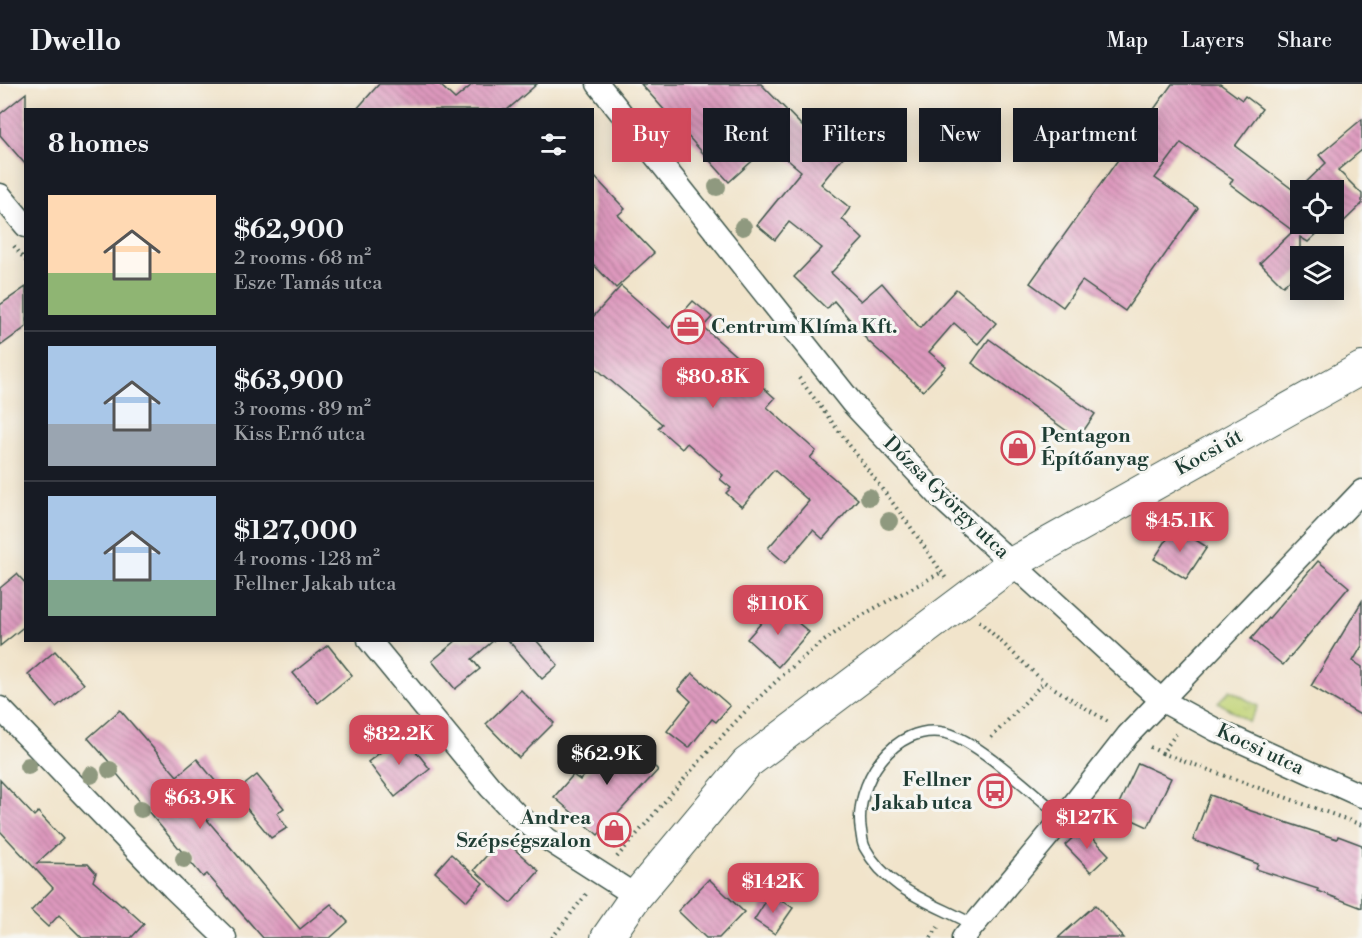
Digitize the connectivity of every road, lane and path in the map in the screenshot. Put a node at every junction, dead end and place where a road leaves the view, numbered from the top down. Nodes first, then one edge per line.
1 (598, 84) edge
2 (0, 195) edge
3 (24, 224) edge
4 (1362, 368) edge
5 (1362, 491) edge
6 (1013, 563) junction
7 (942, 572) dead end
8 (959, 602) junction
9 (371, 642) edge
10 (1044, 682) junction
11 (1161, 700) junction
12 (0, 708) edge
13 (1190, 715) junction
14 (1128, 735) junction
15 (980, 750) junction
16 (1162, 753) junction
17 (1362, 796) edge
18 (1063, 818) junction
19 (1362, 825) edge
20 (601, 875) junction
21 (636, 896) junction
22 (968, 932) edge
23 (225, 938) edge
24 (552, 938) edge
25 (607, 938) edge

1 - 6 street, Dózsa György utca
2 - 3 street
4 - 6 main road, Kocsi út
5 - 11 street
6 - 8 main road, Dózsa György utca
6 - 11 street
7 - 20 path
8 - 10 path
8 - 21 main road, Dózsa György utca
9 - 20 street
10 - 14 path
10 - 15 path
11 - 13 street, Kocsi utca
11 - 14 street
12 - 23 street
13 - 16 path
13 - 17 street, Kocsi utca
14 - 16 path
14 - 18 street
15 - 18 lane
15 - 22 lane
16 - 19 path
18 - 22 street
20 - 21 street
20 - 24 path
21 - 25 main road, Dózsa György utca

